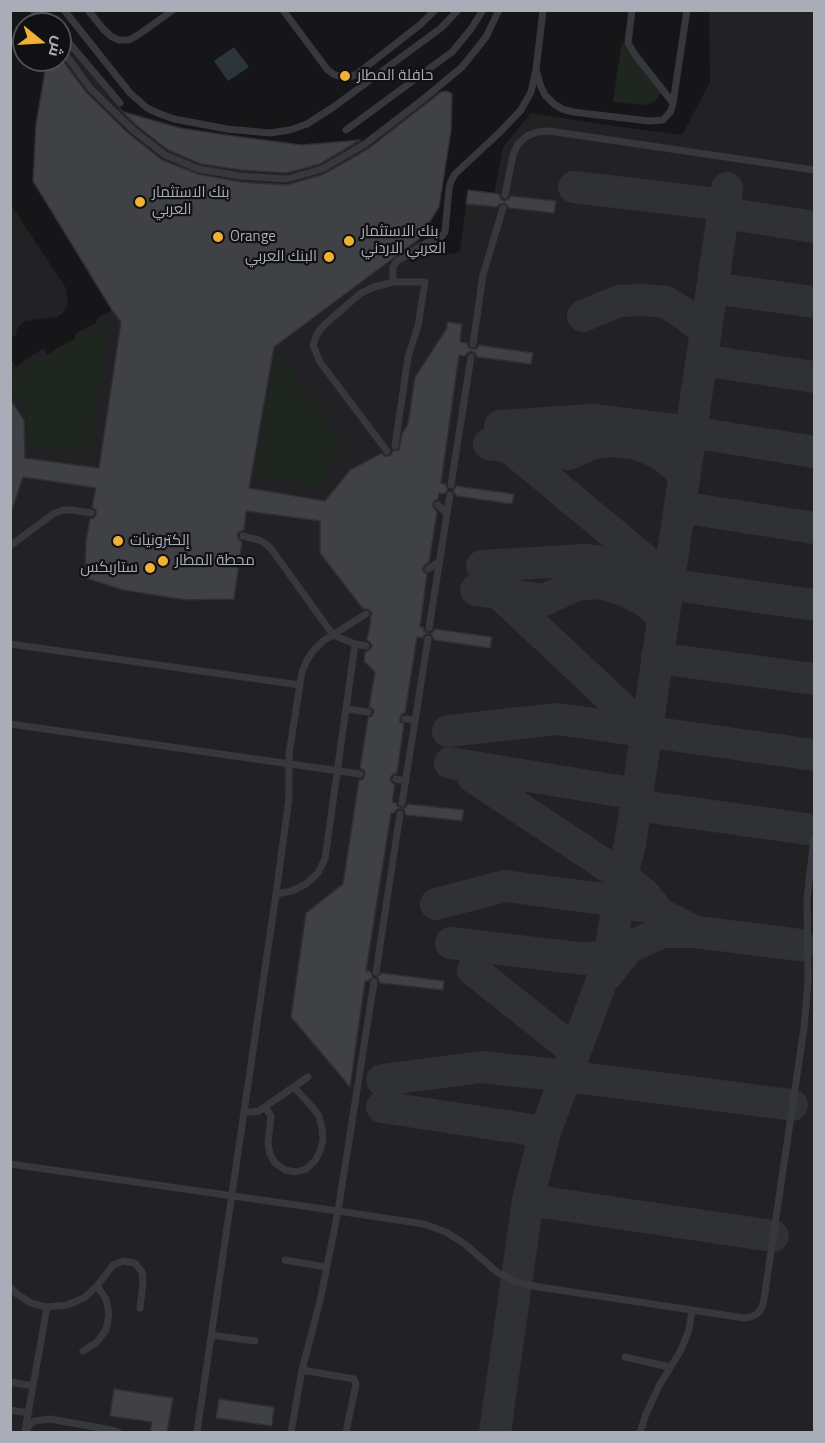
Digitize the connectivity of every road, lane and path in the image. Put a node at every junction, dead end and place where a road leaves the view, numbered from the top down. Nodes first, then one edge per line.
1 (64, 10) edge
2 (88, 10) edge
3 (172, 10) edge
4 (283, 10) edge
5 (435, 10) edge
6 (458, 10) edge
7 (483, 10) edge
8 (499, 10) edge
9 (543, 10) edge
10 (632, 10) edge
11 (687, 10) edge
12 (72, 46) edge
13 (72, 63) edge
14 (536, 70) junction
15 (120, 103) dead end
16 (673, 103) junction
17 (346, 130) dead end
18 (814, 170) edge
19 (505, 195) dead end
20 (503, 208) dead end
21 (393, 282) junction
22 (473, 344) dead end
23 (471, 357) dead end
24 (395, 446) dead end
25 (387, 451) dead end
26 (451, 485) dead end
27 (450, 495) dead end
28 (438, 505) dead end
29 (91, 513) dead end
30 (447, 514) junction
31 (243, 536) dead end
32 (10, 546) edge
33 (439, 562) junction
34 (428, 568) dead end
35 (366, 614) dead end
36 (429, 628) dead end
37 (333, 635) junction
38 (428, 639) dead end
39 (10, 644) edge
40 (355, 644) junction
41 (366, 646) dead end
42 (415, 653) dead end
43 (425, 655) junction
44 (300, 685) junction
45 (346, 709) junction
46 (369, 712) dead end
47 (405, 719) dead end
48 (415, 720) junction
49 (10, 724) edge
50 (288, 763) junction
51 (338, 770) junction
52 (360, 774) dead end
53 (396, 779) dead end
54 (406, 781) junction
55 (402, 803) dead end
56 (400, 814) dead end
57 (814, 838) edge
58 (276, 894) junction
59 (376, 972) dead end
60 (374, 982) dead end
61 (308, 1077) dead end
62 (294, 1087) junction
63 (265, 1107) junction
64 (244, 1112) junction
65 (10, 1164) edge
66 (231, 1196) junction
67 (338, 1211) junction
68 (285, 1260) dead end
69 (326, 1267) junction
70 (97, 1286) junction
71 (10, 1287) edge
72 (47, 1307) junction
73 (140, 1308) dead end
74 (693, 1310) junction
75 (211, 1335) junction
76 (255, 1341) dead end
77 (83, 1351) dead end
78 (625, 1356) dead end
79 (670, 1367) junction
80 (302, 1370) junction
81 (10, 1382) edge
82 (33, 1386) junction
83 (10, 1410) edge
84 (29, 1413) junction
85 (25, 1432) edge
86 (117, 1432) edge
87 (196, 1432) edge
88 (291, 1432) edge
89 (346, 1432) edge
90 (640, 1432) edge

1 - 6 lane
2 - 3 lane
4 - 5 lane
7 - 17 lane
8 - 13 lane
9 - 14 lane
10 - 16 lane
11 - 16 lane
12 - 15 lane
14 - 16 lane
14 - 21 lane
18 - 19 lane
20 - 22 lane
21 - 24 lane
21 - 25 lane
23 - 26 lane
27 - 30 lane
28 - 30 lane
29 - 32 lane
30 - 33 lane
31 - 37 lane
33 - 34 lane
33 - 36 lane
35 - 37 lane
37 - 40 lane
37 - 44 lane
38 - 43 lane
39 - 44 lane
40 - 41 lane
40 - 45 lane
42 - 43 lane
43 - 48 lane
44 - 50 lane
45 - 46 lane
45 - 51 lane
47 - 48 lane
48 - 54 lane
49 - 50 lane
50 - 51 lane
50 - 58 lane
51 - 52 lane
51 - 58 lane
53 - 54 lane
54 - 55 lane
56 - 59 lane
57 - 74 lane
58 - 64 lane
60 - 67 lane
61 - 62 lane
62 - 63 lane
62 - 63 lane
63 - 64 lane
64 - 66 lane
65 - 66 lane
66 - 67 lane
66 - 75 lane
67 - 69 lane
67 - 74 lane
68 - 69 lane
69 - 80 lane
70 - 72 lane
70 - 73 lane
70 - 77 lane
71 - 72 lane
72 - 82 lane
74 - 79 lane
75 - 76 lane
75 - 87 lane
78 - 79 lane
79 - 90 lane
80 - 88 lane
80 - 89 lane
81 - 82 lane
82 - 84 lane
83 - 84 lane
84 - 85 lane
85 - 86 lane

